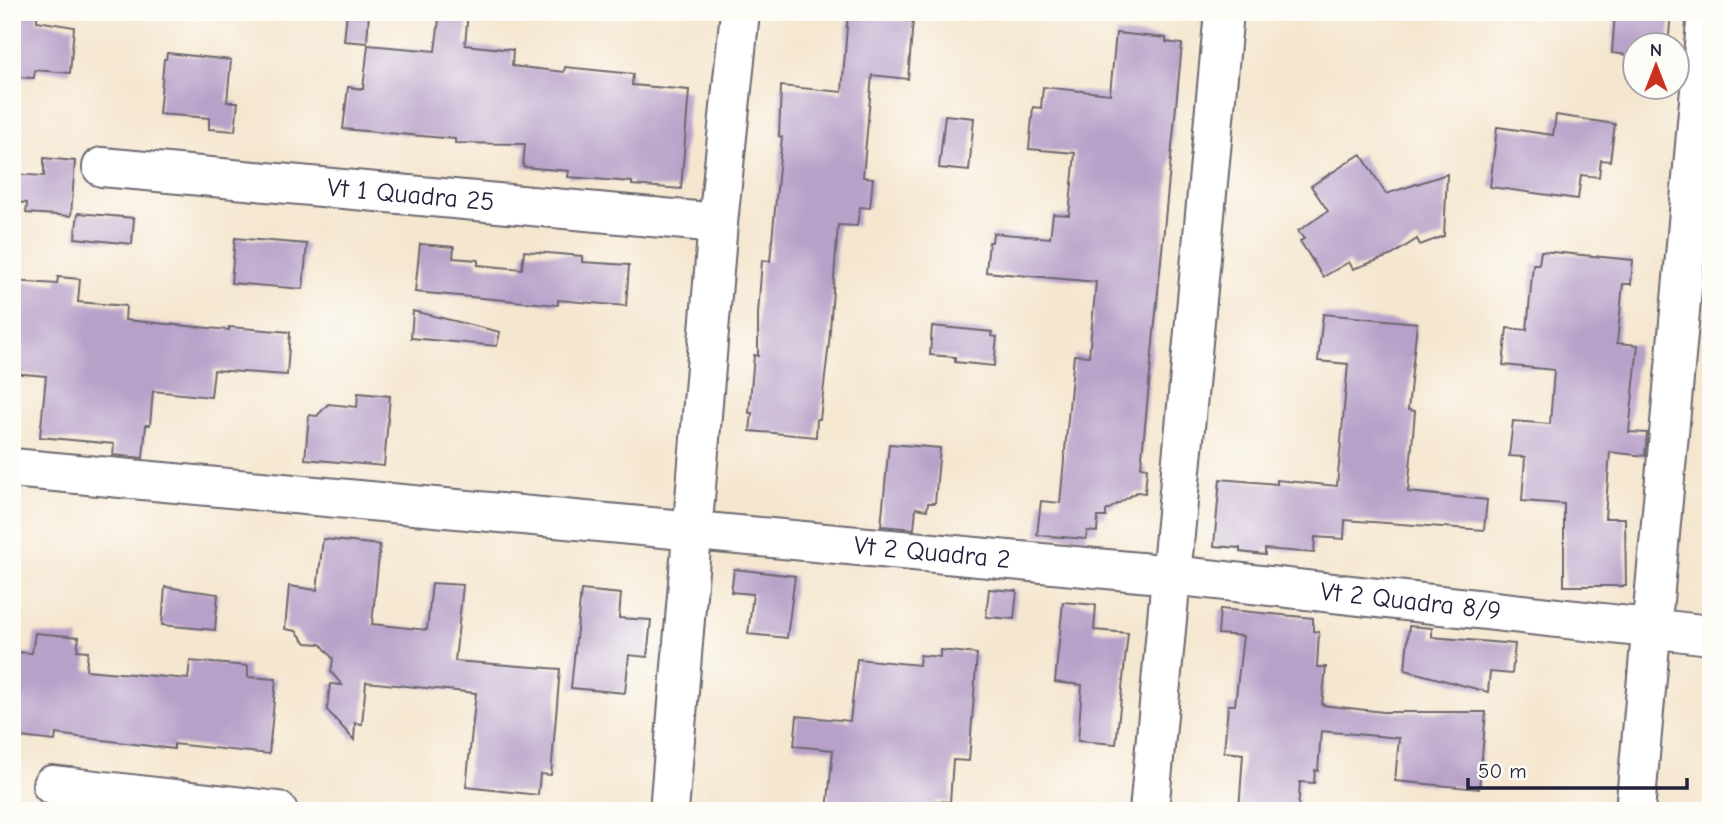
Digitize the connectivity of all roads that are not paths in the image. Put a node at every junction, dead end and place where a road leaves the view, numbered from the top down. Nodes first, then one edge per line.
1 (740, 12) edge
2 (1224, 12) edge
3 (1707, 12) edge
4 (102, 167) dead end
5 (718, 223) junction
6 (12, 468) edge
7 (692, 531) junction
8 (1172, 575) junction
9 (1651, 629) junction
10 (1711, 635) edge
11 (52, 785) dead end
12 (278, 811) edge
13 (669, 811) edge
14 (1149, 811) edge
15 (1635, 811) edge

1 - 5 street
2 - 8 street
3 - 9 street
4 - 5 street, Vt 1 Quadra 25
5 - 7 street
6 - 7 street, Vt 2 Quadra 2
7 - 8 street, Vt 2 Quadra 2
7 - 13 street
8 - 9 street, Vt 2 Quadra 8/9
8 - 14 street
9 - 10 street, Vt 2 Quadra 8/9
9 - 15 street
11 - 12 street

